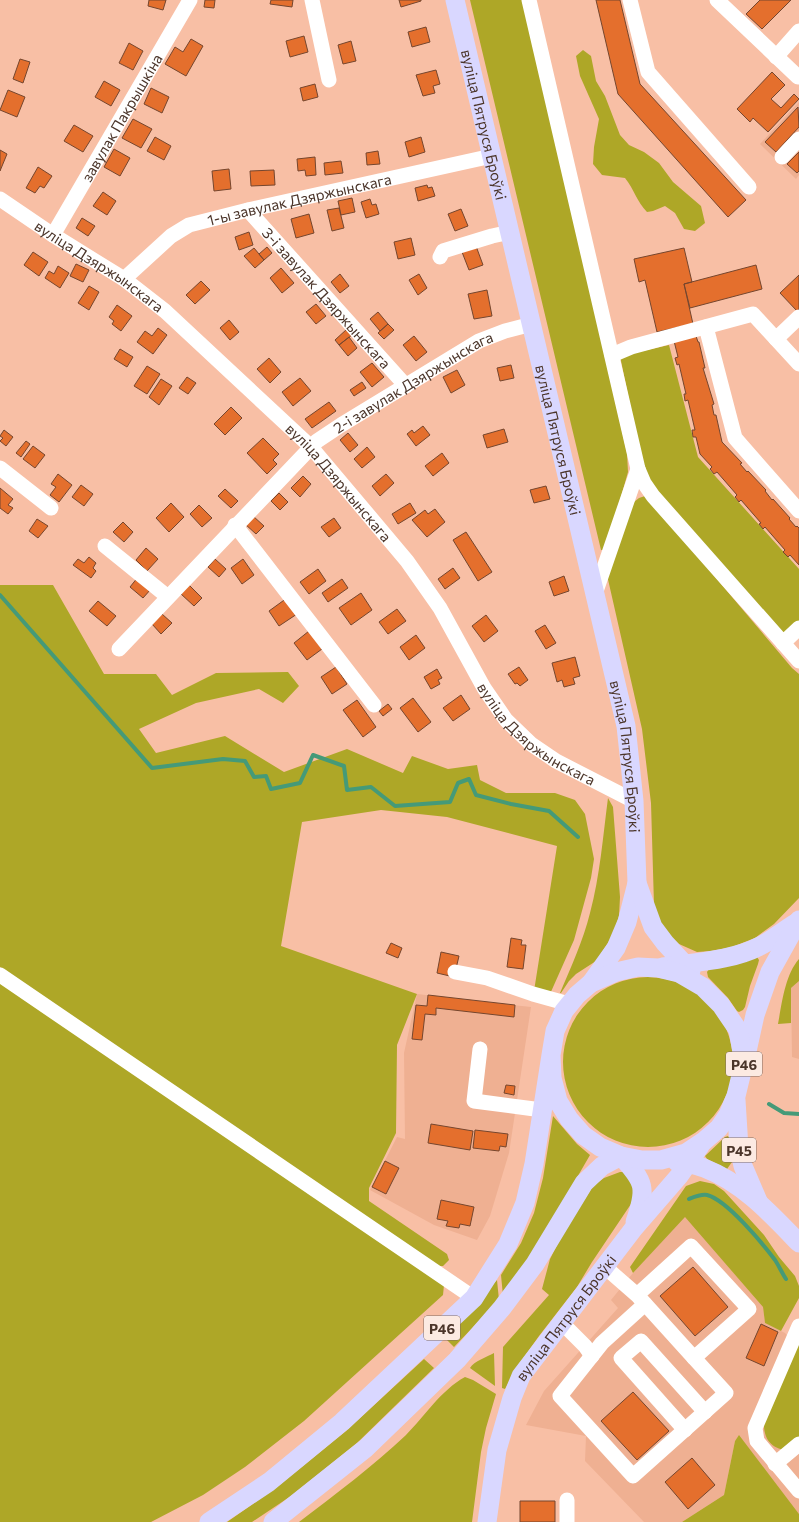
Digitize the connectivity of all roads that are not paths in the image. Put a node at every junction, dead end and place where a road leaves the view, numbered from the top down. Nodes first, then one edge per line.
1 (190, 0) edge
2 (312, 0) edge
3 (455, 0) edge
4 (529, 0) edge
5 (630, 0) edge
6 (717, 0) edge
7 (799, 31) edge
8 (776, 57) junction
9 (799, 78) edge
10 (329, 80) dead end
11 (799, 139) edge
12 (492, 156) junction
13 (782, 156) dead end
14 (749, 187) dead end
15 (0, 199) edge
16 (248, 210) junction
17 (510, 232) junction
18 (53, 235) junction
19 (440, 257) dead end
20 (124, 279) junction
21 (799, 317) edge
22 (532, 324) junction
23 (706, 327) junction
24 (776, 339) junction
25 (612, 355) junction
26 (799, 364) edge
27 (406, 386) junction
28 (311, 447) junction
29 (0, 468) edge
30 (638, 468) junction
31 (51, 508) dead end
32 (799, 512) edge
33 (235, 525) junction
34 (105, 546) dead end
35 (595, 594) junction
36 (168, 597) junction
37 (799, 628) edge
38 (783, 643) junction
39 (119, 649) dead end
40 (799, 661) edge
41 (374, 705) dead end
42 (634, 801) junction
43 (637, 883) junction
44 (798, 921) edge
45 (685, 964) junction
46 (658, 968) junction
47 (455, 972) dead end
48 (0, 975) edge
49 (591, 983) junction
50 (703, 987) junction
51 (569, 1004) junction
52 (480, 1049) dead end
53 (551, 1055) junction
54 (744, 1063) junction
55 (736, 1096) junction
56 (542, 1110) junction
57 (704, 1141) junction
58 (621, 1156) junction
59 (662, 1160) junction
60 (688, 1164) junction
61 (758, 1201) junction
62 (634, 1228) junction
63 (799, 1243) edge
64 (605, 1267) junction
65 (474, 1298) junction
66 (641, 1300) junction
67 (561, 1322) junction
68 (799, 1326) edge
69 (592, 1356) junction
70 (694, 1358) junction
71 (704, 1412) junction
72 (685, 1430) junction
73 (799, 1444) edge
74 (775, 1464) junction
75 (798, 1488) edge
76 (567, 1500) dead end
77 (210, 1522) edge
78 (274, 1522) edge
79 (487, 1522) edge
80 (567, 1522) edge

1 - 18 street, завулак Пакрышкіна
2 - 10 street
3 - 12 main road, вуліца Пятруся Броўкі
4 - 25 street
5 - 14 street
6 - 8 street
7 - 8 street
8 - 9 street
11 - 13 street
12 - 16 street, 1-ы завулак Дзяржынскага
12 - 17 main road, вуліца Пятруся Броўкі
15 - 18 street, вуліца Дзяржынскага
16 - 20 street, 1-ы завулак Дзяржынскага
16 - 27 street, 3-і завулак Дзяржынскага
17 - 19 street
17 - 22 main road, вуліца Пятруся Броўкі
18 - 20 street, вуліца Дзяржынскага
20 - 28 street, вуліца Дзяржынскага
21 - 24 street
22 - 27 street, 2-і завулак Дзяржынскага
22 - 35 main road, вуліца Пятруся Броўкі
23 - 24 street
23 - 25 street
23 - 32 street
24 - 26 street
25 - 30 street
27 - 28 street, 2-і завулак Дзяржынскага
28 - 33 street, 2-і завулак Дзяржынскага
28 - 42 street, вуліца Дзяржынскага
29 - 31 street
30 - 35 street
30 - 38 street
33 - 36 street, 2-і завулак Дзяржынскага
33 - 41 street
34 - 36 street
35 - 42 main road, вуліца Пятруся Броўкі
36 - 39 street, 2-і завулак Дзяржынскага
37 - 38 street
38 - 40 street
42 - 43 main road, вуліца Пятруся Броўкі
43 - 45 main road, вуліца Пятруся Броўкі
43 - 49 main road, вуліца Пятруся Броўкі
44 - 45 main road, Р46
44 - 54 main road, Р46
45 - 46 main road, Р46
45 - 50 main road, вуліца Пятруся Броўкі
46 - 49 main road, Р46
46 - 50 main road, Р46
47 - 51 street
48 - 65 street
49 - 51 main road, Р46
50 - 54 main road, Р46
51 - 53 main road, Р46
52 - 56 street
53 - 56 main road, Р46
53 - 58 main road, Р46
54 - 55 main road, Р46
55 - 57 main road, Р46
55 - 61 main road, Р45
56 - 65 main road, Р46
57 - 59 main road, Р46
57 - 60 main road, вуліца Пятруся Броўкі
58 - 59 main road, Р46
58 - 62 main road
58 - 78 main road, Р46
59 - 60 main road, Р45
60 - 61 main road, Р45
60 - 62 main road, вуліца Пятруся Броўкі
61 - 63 main road, Р45
62 - 64 main road, вуліца Пятруся Броўкі
64 - 66 street
64 - 67 main road, вуліца Пятруся Броўкі
65 - 77 main road, Р46
66 - 69 street
66 - 70 street
66 - 70 street
67 - 69 street
67 - 79 main road, вуліца Пятруся Броўкі
68 - 74 street
69 - 72 street
70 - 71 street
71 - 72 street
71 - 72 street
73 - 74 street
74 - 75 street
76 - 80 street

